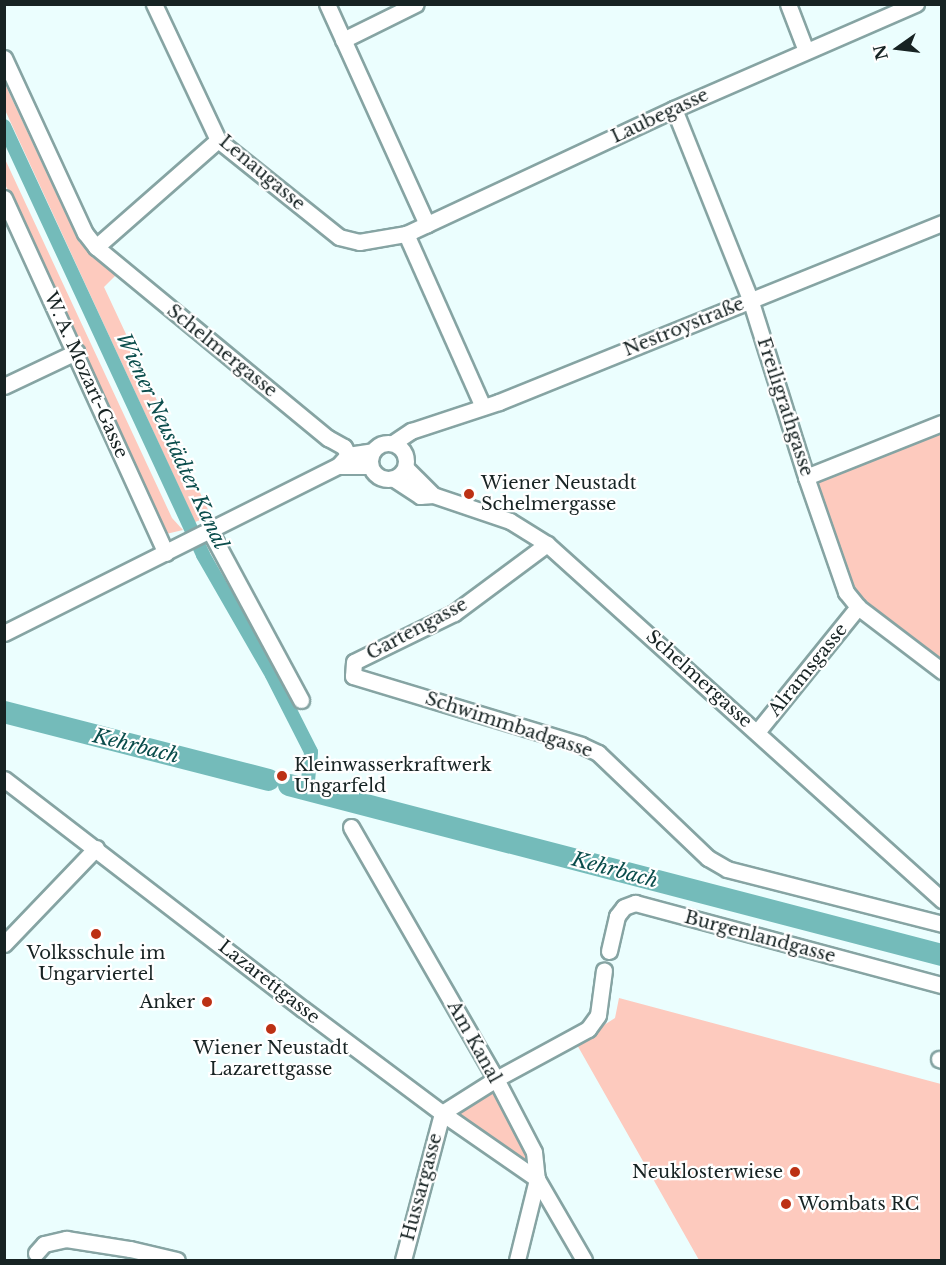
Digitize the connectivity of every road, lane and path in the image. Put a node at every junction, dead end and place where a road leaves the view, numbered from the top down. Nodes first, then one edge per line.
1 (154, 4) edge
2 (327, 4) edge
3 (416, 4) edge
4 (788, 4) edge
5 (916, 4) edge
6 (343, 40) junction
7 (806, 51) junction
8 (4, 58) edge
9 (674, 109) junction
10 (218, 140) junction
11 (4, 198) edge
12 (942, 223) edge
13 (427, 224) junction
14 (10, 225) edge
15 (406, 234) junction
16 (96, 248) junction
17 (750, 299) junction
18 (76, 352) junction
19 (4, 386) edge
20 (483, 407) junction
21 (942, 423) edge
22 (373, 451) junction
23 (401, 454) junction
24 (343, 461) junction
25 (370, 466) junction
26 (806, 477) junction
27 (394, 479) junction
28 (433, 495) junction
29 (208, 532) junction
30 (547, 544) junction
31 (171, 551) junction
32 (858, 608) junction
33 (4, 633) edge
34 (942, 671) edge
35 (353, 676) joint
36 (301, 700) dead end
37 (757, 732) junction
38 (4, 779) edge
39 (351, 827) dead end
40 (96, 848) junction
41 (942, 900) edge
42 (942, 924) edge
43 (4, 944) edge
44 (609, 951) dead end
45 (604, 976) dead end
46 (942, 985) edge
47 (495, 1079) junction
48 (442, 1113) junction
49 (537, 1179) junction
50 (36, 1254) dead end
51 (177, 1260) edge
52 (403, 1260) edge
53 (517, 1260) edge
54 (584, 1260) edge

1 - 10 street, Lenaugasse
2 - 6 street
3 - 6 street
4 - 7 street
5 - 7 street, Laubegasse
6 - 13 street
7 - 9 street, Laubegasse
8 - 16 street, Schelmergasse
9 - 13 street, Laubegasse
9 - 17 street, Freiligrathgasse
10 - 15 street, Lenaugasse
10 - 16 street
11 - 14 street, W. A. Mozart-Gasse
12 - 17 street, Nestroystraße
13 - 15 street, Laubegasse
14 - 18 street, W. A. Mozart-Gasse
15 - 20 street
16 - 24 street, Schelmergasse
17 - 20 street, Nestroystraße
17 - 26 street, Freiligrathgasse
18 - 19 street
18 - 31 street, W. A. Mozart-Gasse
20 - 23 street, Nestroystraße
21 - 26 street
22 - 23 street, Nestroystraße
22 - 24 street, Nestroystraße
22 - 25 street
23 - 27 street, Nestroystraße
23 - 28 street, Schelmergasse
24 - 25 street
24 - 29 street
25 - 27 street
26 - 32 street, Freiligrathgasse
27 - 28 street, Schelmergasse
28 - 30 street, Schelmergasse
29 - 31 street
29 - 36 street
30 - 35 street, Gartengasse
30 - 37 street, Schelmergasse
31 - 33 street
32 - 34 street, Freiligrathgasse
32 - 37 street, Alramsgasse
35 - 42 street, Schwimmbadgasse
37 - 41 street, Schelmergasse
38 - 40 street, Lazarettgasse
39 - 47 street, Am Kanal
40 - 43 street
40 - 48 street, Lazarettgasse
44 - 46 street, Burgenlandgasse
45 - 47 street
47 - 48 street
47 - 49 street, Am Kanal
48 - 49 street, Lazarettgasse
48 - 52 street, Hussargasse
49 - 53 street
49 - 54 street, Am Kanal
50 - 51 street

